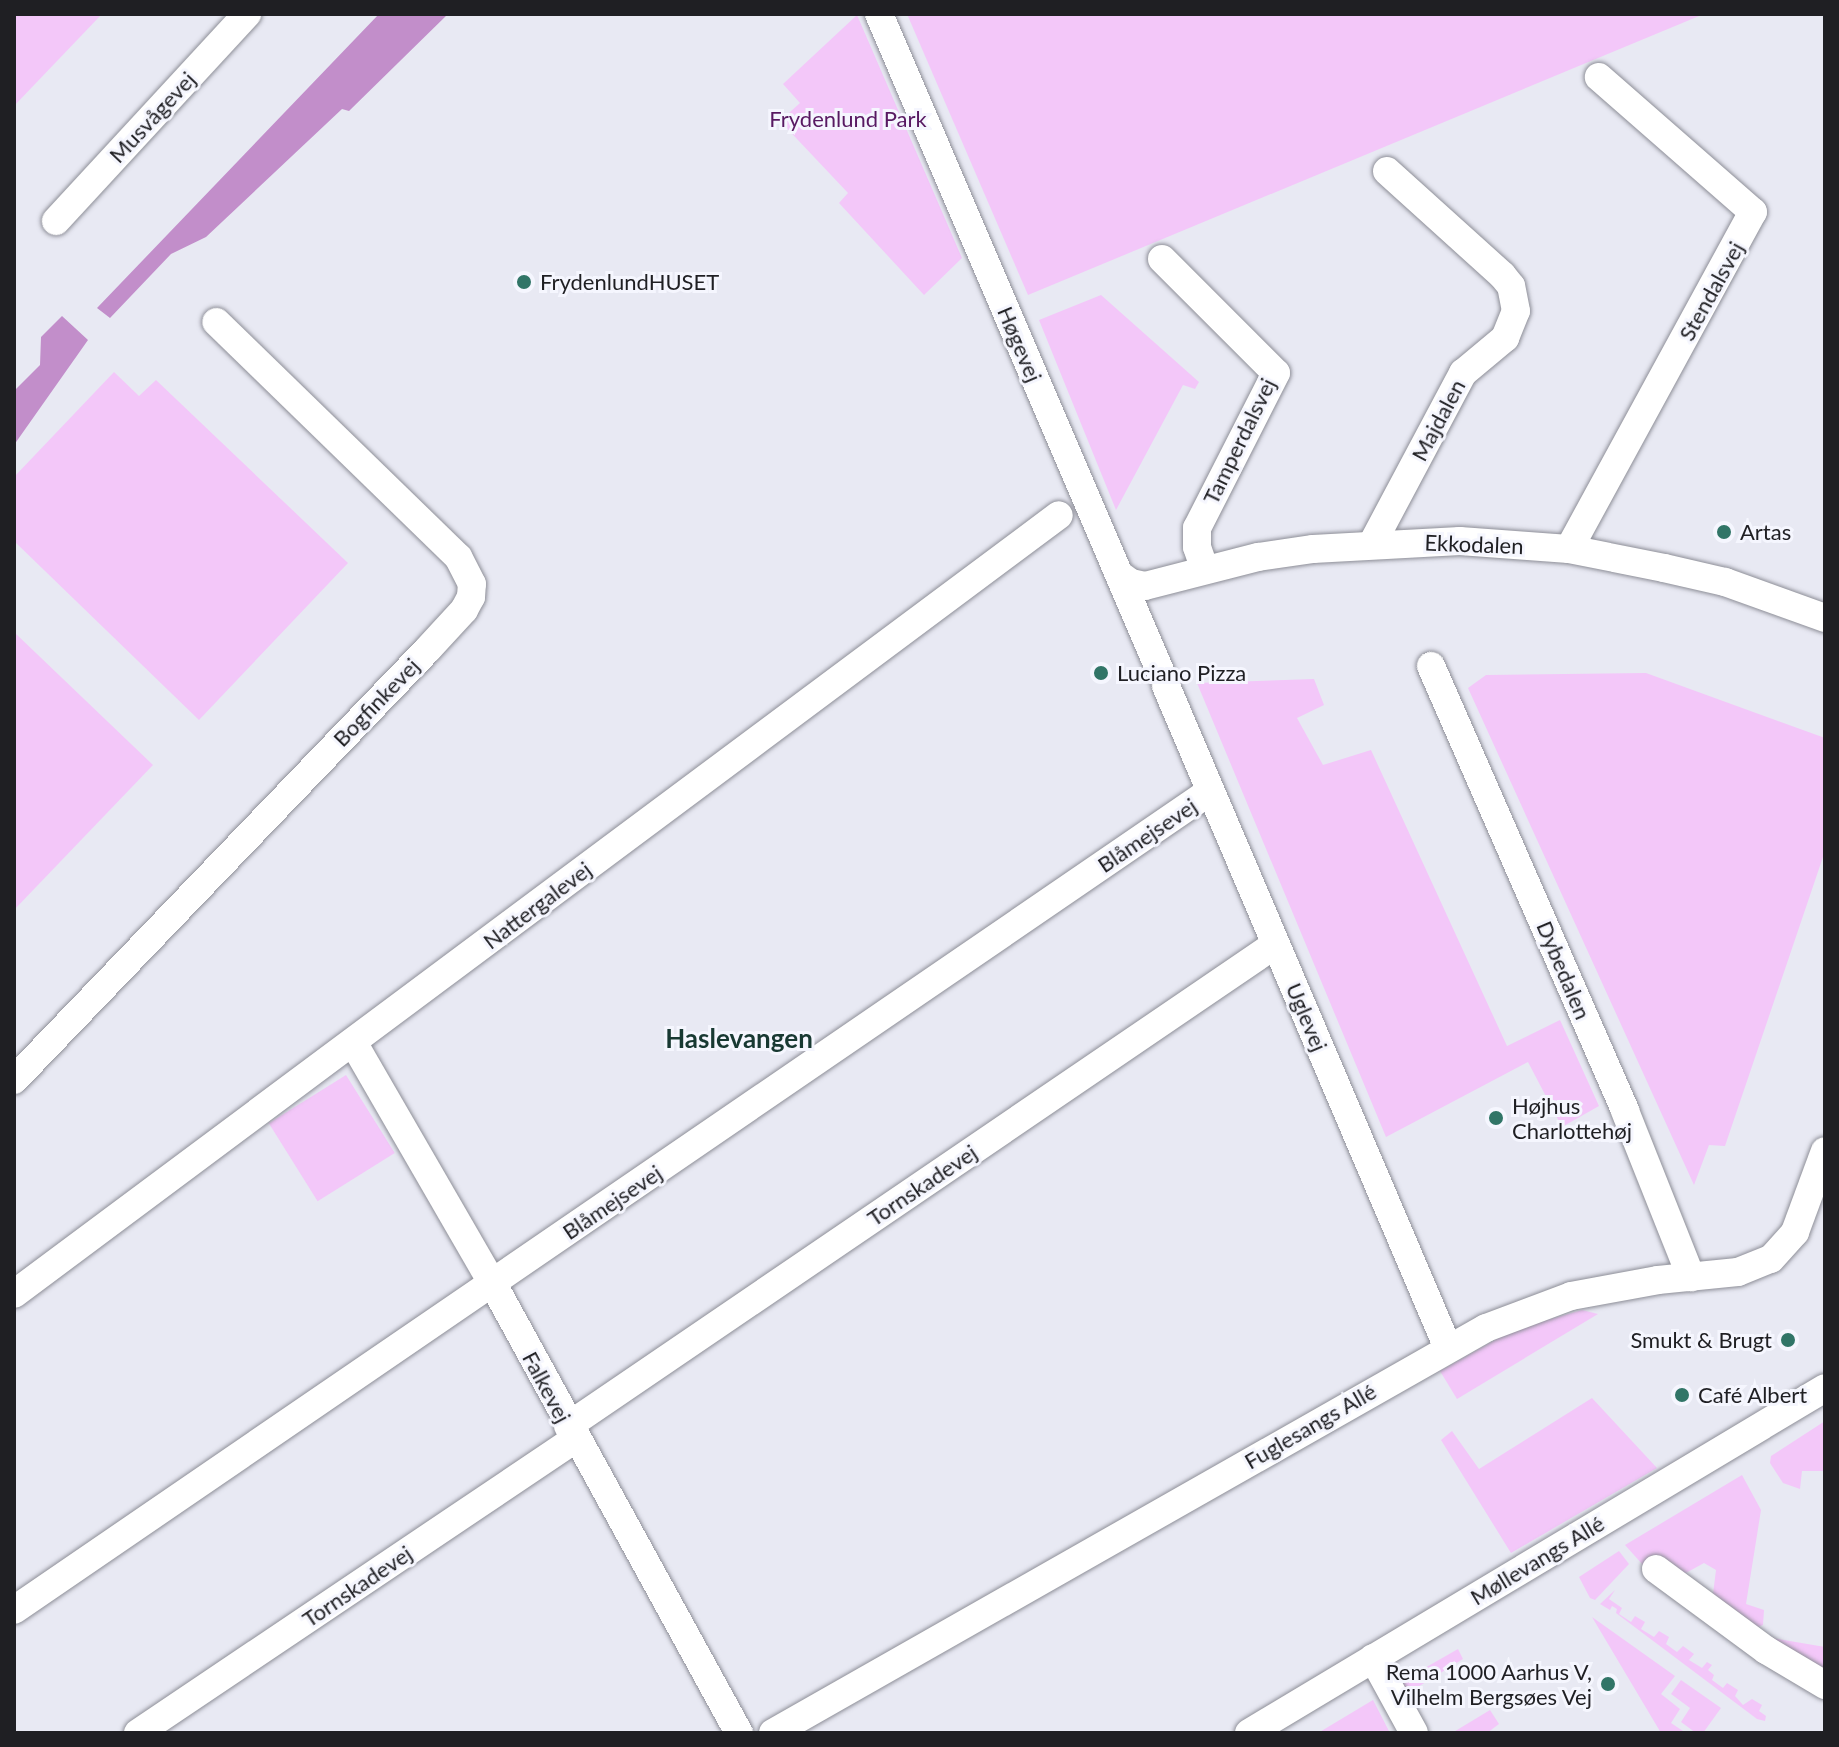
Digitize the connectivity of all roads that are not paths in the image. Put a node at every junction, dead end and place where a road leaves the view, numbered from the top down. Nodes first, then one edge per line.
1 (247, 14) edge
2 (879, 14) edge
3 (1599, 77) dead end
4 (1387, 171) dead end
5 (56, 221) dead end
6 (1162, 259) dead end
7 (216, 322) dead end
8 (1059, 515) dead end
9 (1372, 544) junction
10 (1569, 549) junction
11 (1205, 570) junction
12 (1120, 575) junction
13 (1825, 618) edge
14 (1431, 666) dead end
15 (1164, 680) joint
16 (1209, 792) junction
17 (1276, 944) junction
18 (353, 1042) junction
19 (14, 1080) edge
20 (1822, 1161) edge
21 (1691, 1277) junction
22 (493, 1284) junction
23 (14, 1294) edge
24 (1448, 1348) junction
25 (1825, 1388) edge
26 (1825, 1406) edge
27 (572, 1432) junction
28 (1656, 1569) dead end
29 (14, 1610) edge
30 (1377, 1666) junction
31 (1825, 1685) edge
32 (138, 1733) edge
33 (739, 1733) edge
34 (773, 1733) edge
35 (1249, 1733) edge
36 (1278, 1733) edge
37 (1414, 1733) edge

1 - 5 street, Musvågevej
2 - 12 street, Høgevej
3 - 10 street, Stendalsvej
4 - 9 street, Majdalen
6 - 11 street, Tamperdalsvej
7 - 19 street, Bogfinkevej
8 - 18 street, Nattergalevej
9 - 10 street, Ekkodalen
9 - 11 street, Ekkodalen
10 - 13 street, Ekkodalen
11 - 12 street, Ekkodalen
12 - 15 street, Høgevej
14 - 21 street, Dybedalen
15 - 16 street, Uglevej
16 - 17 street, Uglevej
16 - 22 street, Blåmejsevej
17 - 24 street, Uglevej
17 - 27 street, Tornskadevej
18 - 22 street, Falkevej
18 - 23 street, Nattergalevej
20 - 21 street, Fuglesangs Allé
21 - 24 street, Fuglesangs Allé
22 - 27 street, Falkevej
22 - 29 street, Blåmejsevej
24 - 34 street, Fuglesangs Allé
25 - 30 street, Møllevangs Allé
26 - 30 street, Møllevangs Allé
27 - 32 street, Tornskadevej
27 - 33 street, Falkevej
28 - 31 street
30 - 35 street, Møllevangs Allé
30 - 36 street, Møllevangs Allé
30 - 37 street

